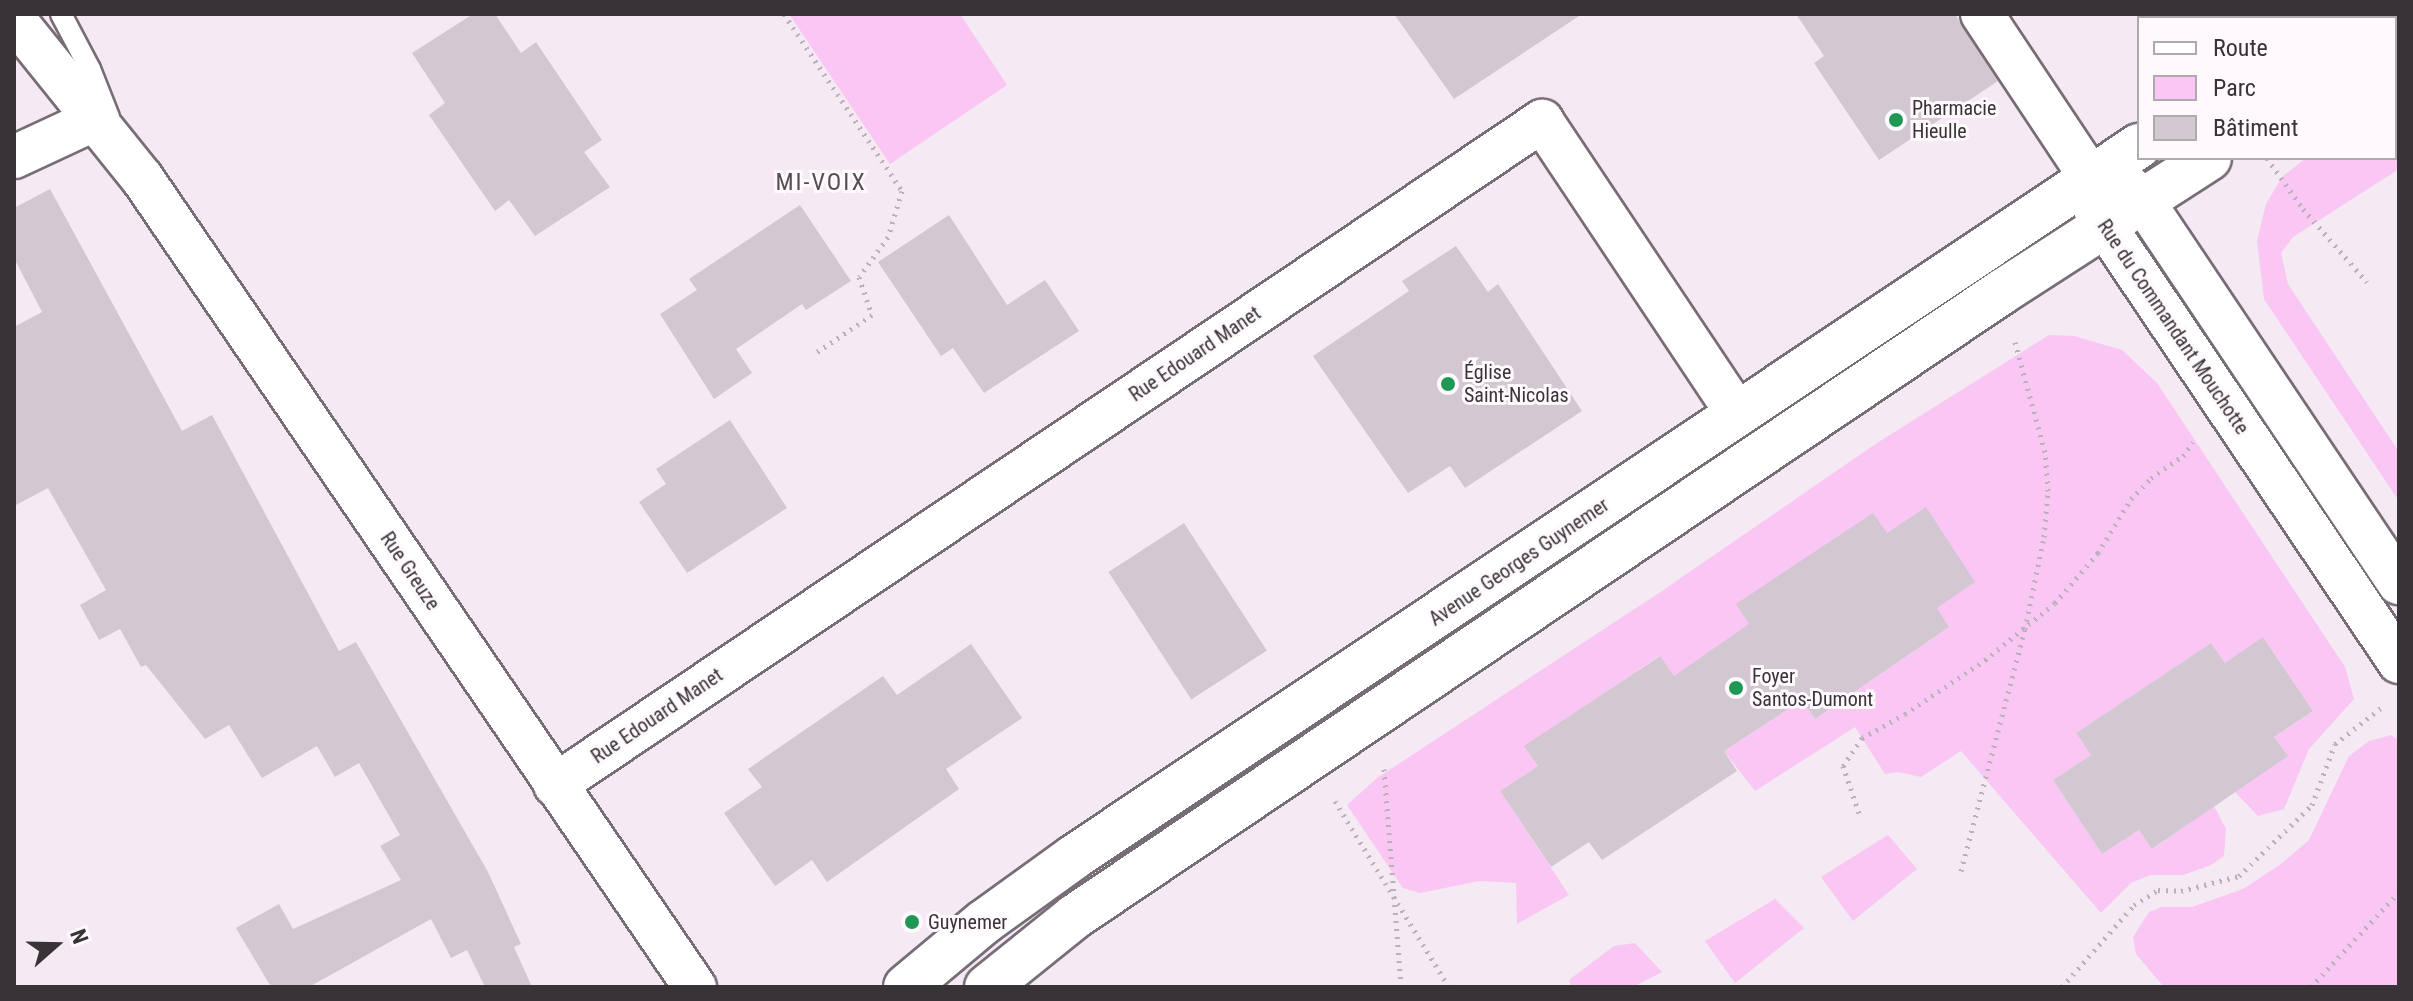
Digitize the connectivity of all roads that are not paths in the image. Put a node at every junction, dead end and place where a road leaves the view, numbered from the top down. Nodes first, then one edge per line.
1 (61, 14) edge
2 (1982, 14) edge
3 (14, 19) edge
4 (96, 119) junction
5 (2137, 147) edge
6 (124, 154) junction
7 (14, 157) edge
8 (2206, 160) edge
9 (2091, 178) junction
10 (2143, 201) junction
11 (2105, 226) junction
12 (1738, 415) junction
13 (2399, 583) edge
14 (2399, 662) edge
15 (555, 785) junction
16 (695, 987) edge
17 (906, 987) edge
18 (987, 987) edge

1 - 6 lane, Rue Greuze
2 - 9 street
3 - 4 street, Rue Greuze
4 - 6 street, Rue Greuze
4 - 7 street
5 - 9 street, Avenue Georges Guynemer
6 - 15 street, Rue Greuze
8 - 10 street
9 - 10 street
9 - 11 street, Rue du Commandant Mouchotte
9 - 12 street, Avenue Georges Guynemer
10 - 11 street
10 - 13 street
11 - 14 street, Rue du Commandant Mouchotte
11 - 18 street
12 - 15 street, Rue Edouard Manet
12 - 17 street, Avenue Georges Guynemer
15 - 16 street, Rue Greuze

